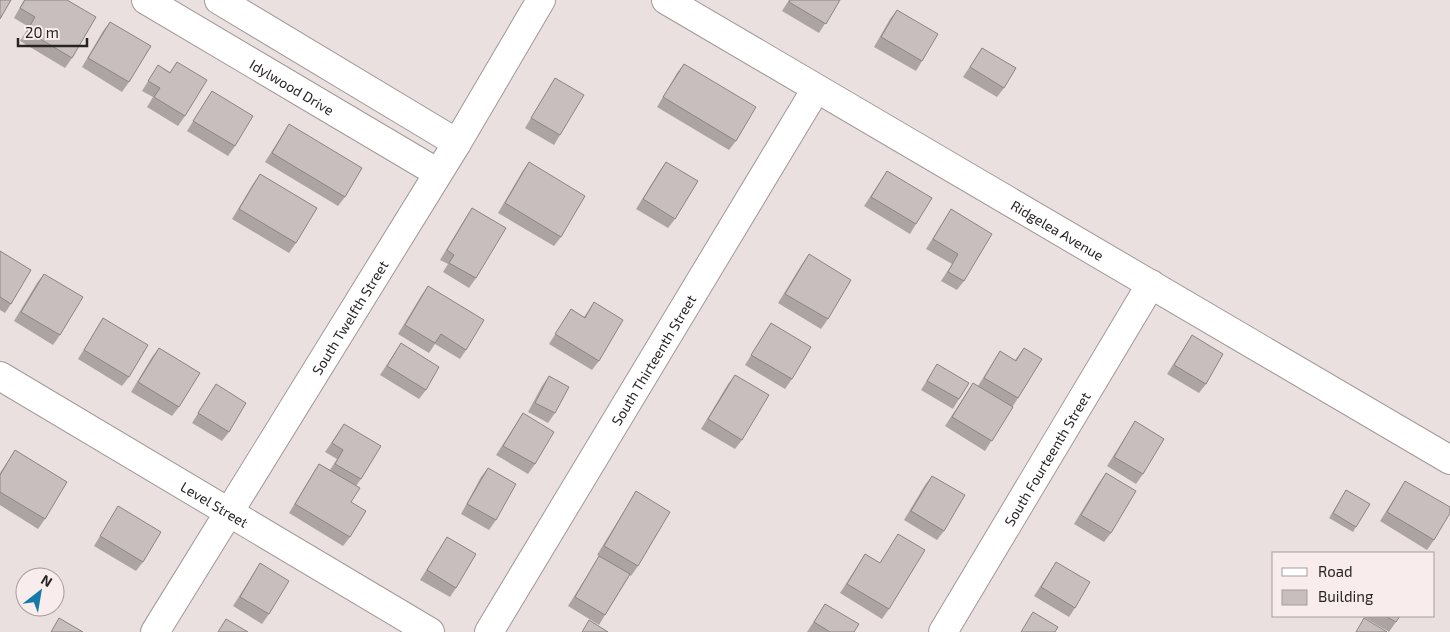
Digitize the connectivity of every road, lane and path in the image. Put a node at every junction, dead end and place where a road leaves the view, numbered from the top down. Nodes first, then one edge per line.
1 (146, 0) edge
2 (219, 0) edge
3 (541, 0) edge
4 (666, 0) edge
5 (816, 89) junction
6 (457, 143) junction
7 (438, 174) junction
8 (1151, 284) junction
9 (0, 376) edge
10 (1450, 460) edge
11 (228, 512) junction
12 (155, 632) edge
13 (430, 632) edge
14 (489, 632) edge
15 (942, 632) edge

1 - 7 street, Idylwood Drive
2 - 6 street
3 - 6 street, South Twelfth Street
4 - 5 street, Ridgelea Avenue
5 - 8 street, Ridgelea Avenue
5 - 14 street, South Thirteenth Street
6 - 7 street, South Twelfth Street
7 - 11 street, South Twelfth Street
8 - 10 street, Ridgelea Avenue
8 - 15 street, South Fourteenth Street
9 - 11 street, Level Street
11 - 12 street, South Twelfth Street
11 - 13 street, Level Street

